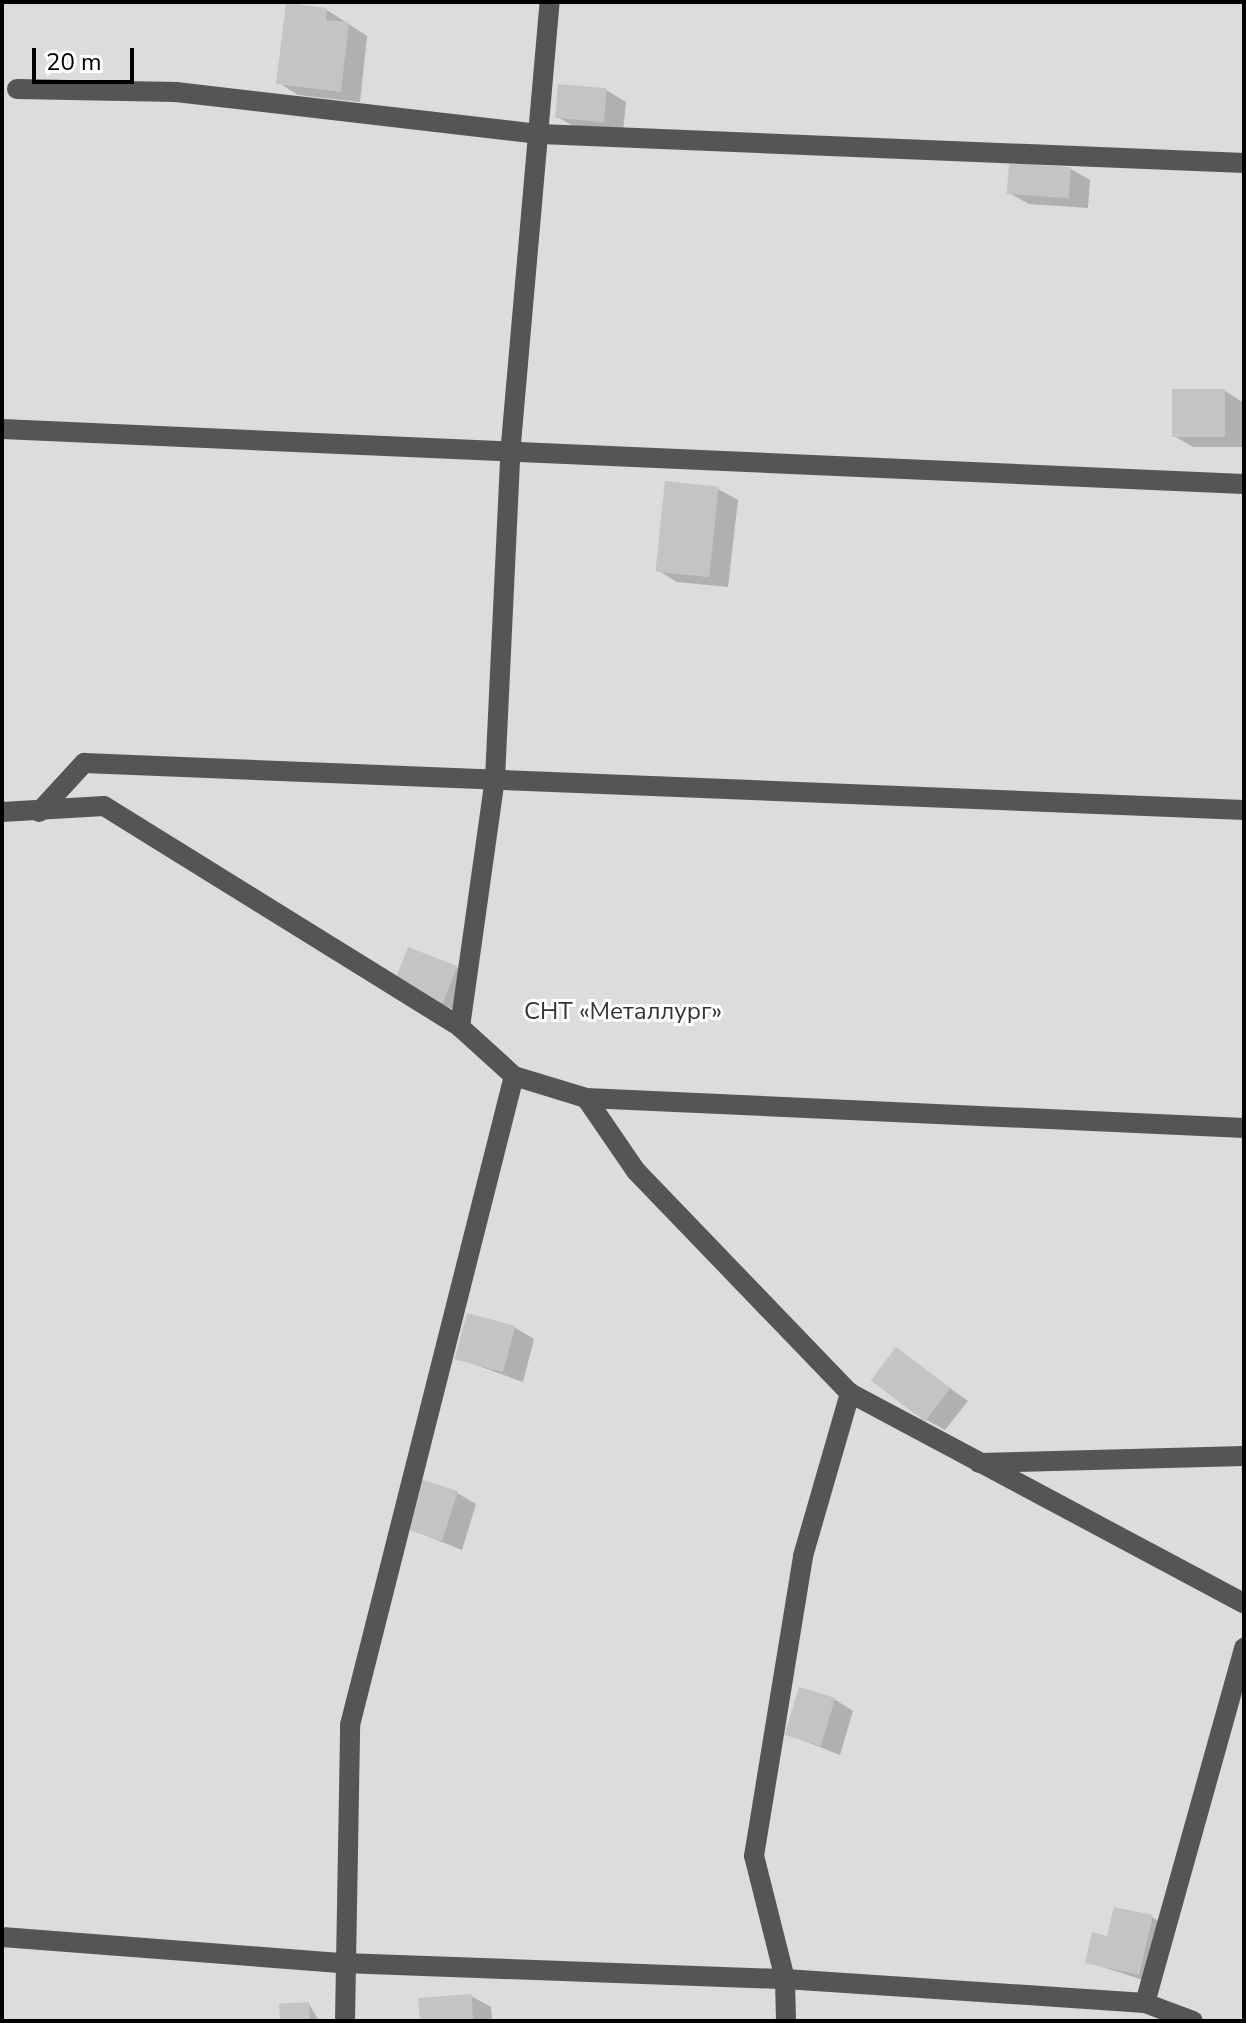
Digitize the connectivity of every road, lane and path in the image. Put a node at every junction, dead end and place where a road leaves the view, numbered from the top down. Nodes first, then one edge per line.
1 (550, 2) edge
2 (17, 89) dead end
3 (540, 134) junction
4 (1244, 163) edge
5 (2, 429) edge
6 (510, 455) junction
7 (1244, 484) edge
8 (495, 779) junction
9 (1244, 810) edge
10 (2, 812) edge
11 (39, 812) junction
12 (460, 1027) junction
13 (514, 1076) junction
14 (586, 1098) junction
15 (1244, 1128) edge
16 (850, 1393) junction
17 (1244, 1456) edge
18 (975, 1463) junction
19 (1244, 1603) edge
20 (1244, 1648) edge
21 (2, 1937) edge
22 (343, 1963) junction
23 (785, 1979) junction
24 (1145, 2003) junction
25 (345, 2021) edge
26 (786, 2021) edge
27 (1193, 2021) edge

1 - 3 lane
2 - 3 lane
3 - 4 lane
3 - 6 lane
5 - 6 lane
6 - 7 lane
6 - 8 lane
8 - 9 lane
8 - 11 lane
8 - 12 lane
10 - 11 lane
11 - 12 lane
12 - 13 lane
13 - 14 lane
13 - 22 lane
14 - 15 lane
14 - 16 lane
16 - 18 lane
16 - 23 lane
17 - 18 lane
18 - 19 lane
20 - 24 lane
21 - 22 lane
22 - 23 lane
22 - 25 lane
23 - 24 lane
23 - 26 lane
24 - 27 lane

